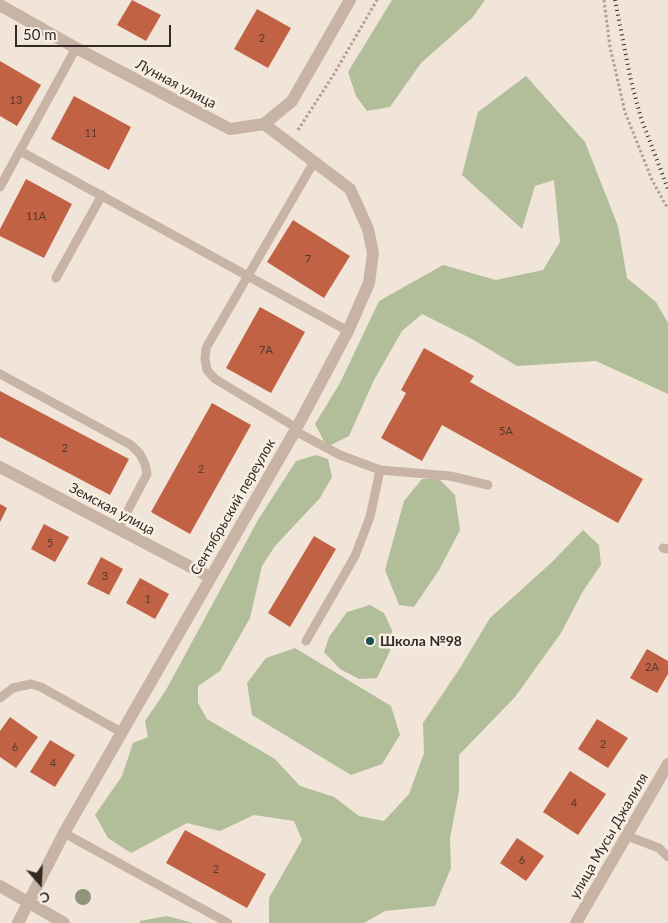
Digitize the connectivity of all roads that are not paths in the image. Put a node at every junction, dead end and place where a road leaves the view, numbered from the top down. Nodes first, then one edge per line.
1 (350, 0) edge
2 (0, 5) edge
3 (76, 48) junction
4 (264, 124) junction
5 (20, 151) junction
6 (314, 162) junction
7 (0, 187) edge
8 (102, 195) junction
9 (247, 275) junction
10 (56, 278) dead end
11 (348, 331) junction
12 (0, 374) edge
13 (296, 429) junction
14 (0, 467) edge
15 (380, 470) junction
16 (488, 485) dead end
17 (118, 529) junction
18 (210, 577) junction
19 (306, 641) dead end
20 (0, 698) edge
21 (121, 732) junction
22 (668, 764) edge
23 (64, 833) junction
24 (627, 836) junction
25 (664, 848) edge
26 (668, 857) edge
27 (0, 886) edge
28 (28, 902) junction
29 (18, 923) edge
30 (64, 923) edge
31 (228, 923) edge
32 (576, 923) edge

1 - 4 street
2 - 3 street, Лунная улица
3 - 4 street, Лунная улица
3 - 5 lane
4 - 6 street, Сентябрьский переулок
5 - 7 lane
5 - 8 lane
6 - 9 lane
6 - 11 street, Сентябрьский переулок
8 - 9 lane
8 - 10 lane
9 - 11 lane
9 - 13 lane
11 - 13 street, Сентябрьский переулок
12 - 17 lane
13 - 15 lane
13 - 18 street, Сентябрьский переулок
14 - 17 street, Земская улица
15 - 16 lane
15 - 19 lane
17 - 18 street, Земская улица
18 - 21 street, Сентябрьский переулок
20 - 21 lane
21 - 23 street, Сентябрьский переулок
22 - 24 street, улица Мусы Джалиля
23 - 28 street, Сентябрьский переулок
23 - 31 lane
24 - 25 lane
24 - 32 street, улица Мусы Джалиля
25 - 26 lane
27 - 28 street
28 - 29 street, Сентябрьский переулок
28 - 30 street

